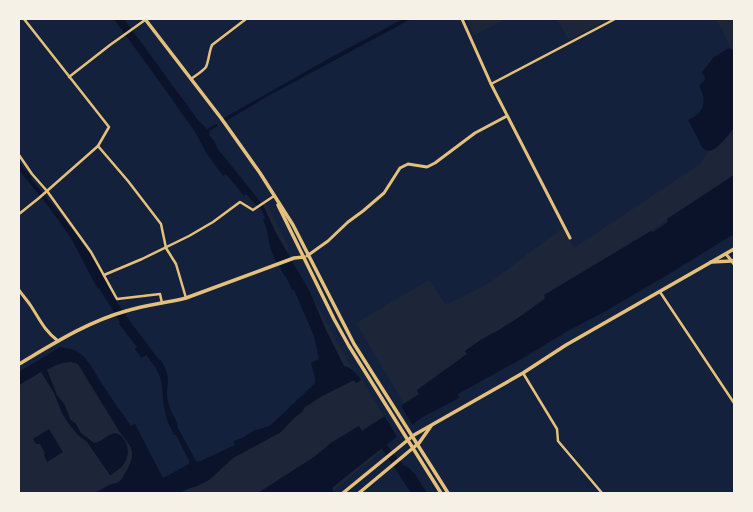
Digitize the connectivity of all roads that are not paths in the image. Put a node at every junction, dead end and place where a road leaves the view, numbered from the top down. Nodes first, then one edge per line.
1 (24, 19) edge
2 (145, 19) edge
3 (246, 19) edge
4 (462, 19) edge
5 (615, 19) edge
6 (69, 76) junction
7 (191, 79) junction
8 (491, 84) junction
9 (507, 116) junction
10 (98, 146) junction
11 (19, 155) edge
12 (46, 192) junction
13 (274, 196) junction
14 (19, 214) edge
15 (570, 238) dead end
16 (166, 248) junction
17 (734, 249) edge
18 (726, 254) junction
19 (309, 255) junction
20 (304, 257) junction
21 (710, 262) junction
22 (733, 262) edge
23 (104, 275) junction
24 (19, 290) edge
25 (660, 292) junction
26 (186, 298) junction
27 (162, 304) junction
28 (58, 341) junction
29 (19, 364) edge
30 (523, 373) junction
31 (734, 403) edge
32 (432, 425) junction
33 (343, 493) edge
34 (359, 493) edge
35 (441, 493) edge
36 (448, 493) edge
37 (602, 493) edge

1 - 6 street
2 - 6 street
2 - 7 main road
3 - 7 street
4 - 8 street
5 - 8 street
6 - 10 street
7 - 13 main road
8 - 9 street
9 - 15 street
9 - 19 street
10 - 12 street
10 - 16 street
11 - 12 street
12 - 14 street
12 - 23 street
13 - 16 street
13 - 19 main road
13 - 20 main road
16 - 23 street
16 - 26 street
17 - 18 main road
18 - 21 main road
18 - 22 street
19 - 20 street
19 - 36 main road
20 - 26 main road
20 - 35 main road
21 - 22 main road
21 - 25 main road
23 - 27 street
24 - 28 street
25 - 30 main road
25 - 31 street
26 - 27 main road
27 - 28 main road
28 - 29 main road
30 - 32 main road
30 - 37 street
32 - 33 main road
32 - 34 main road

